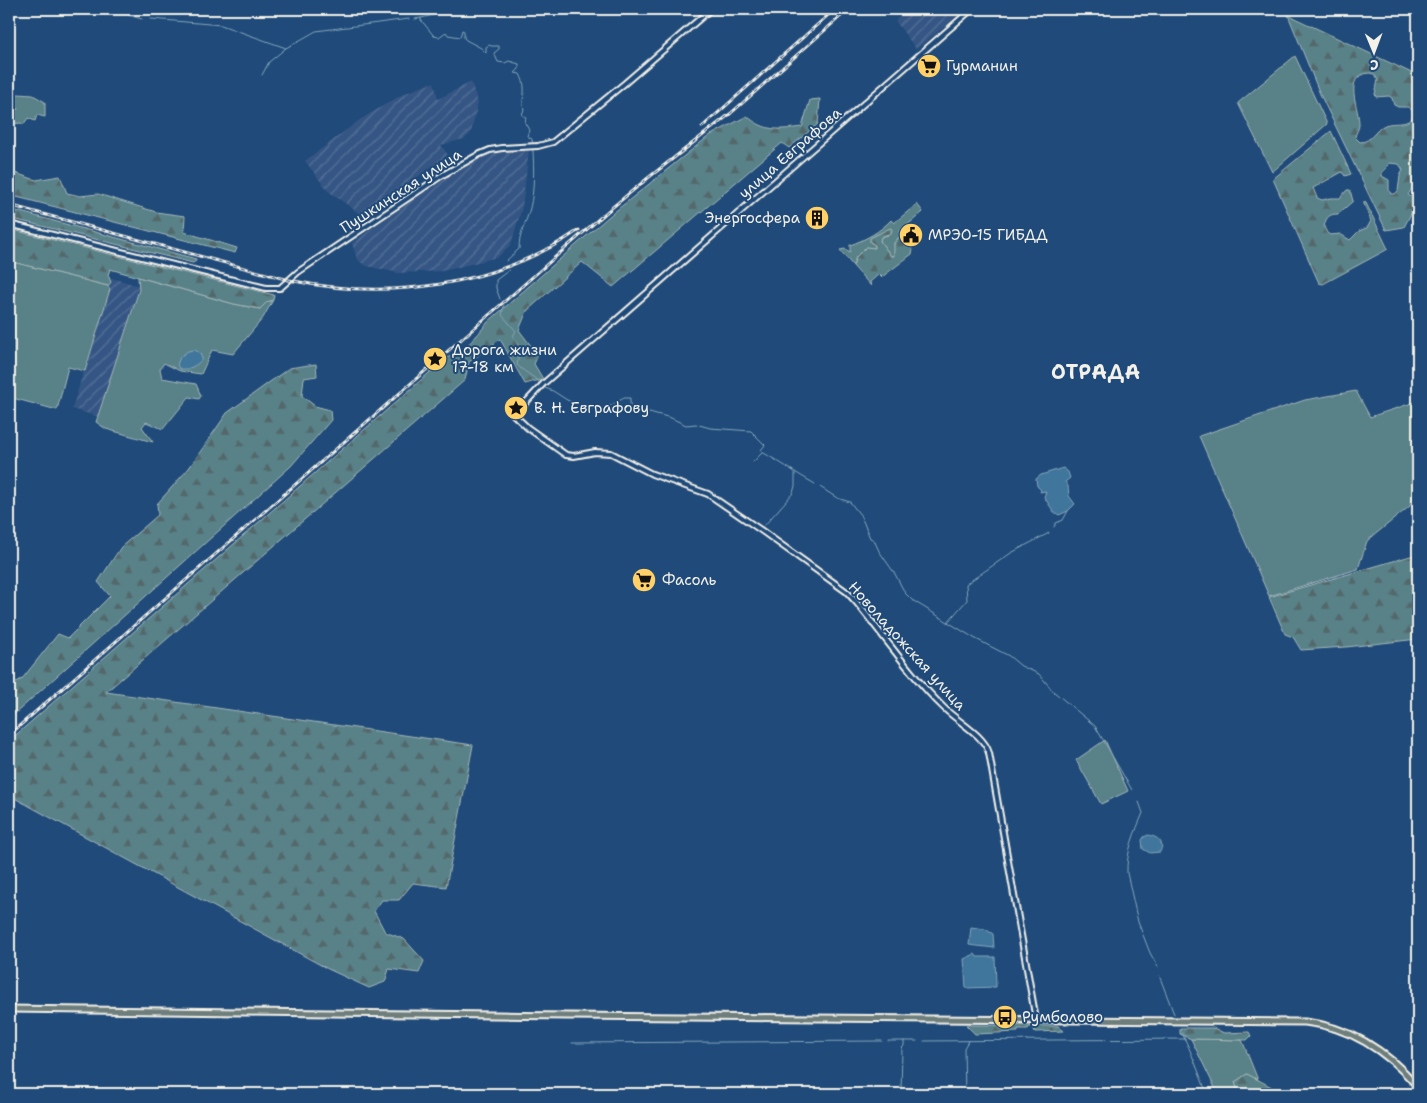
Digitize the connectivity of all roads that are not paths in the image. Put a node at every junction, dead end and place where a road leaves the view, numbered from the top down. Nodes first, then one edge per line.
1 (711, 9) edge
2 (972, 9) edge
3 (9, 224) edge
4 (514, 415) joint
5 (9, 1009) edge
6 (1036, 1020) junction
7 (1418, 1087) edge

1 - 3 street, Пушкинская улица
2 - 4 street, улица Евграфова
4 - 6 street, Новоладожская улица
5 - 6 main road
6 - 7 main road

